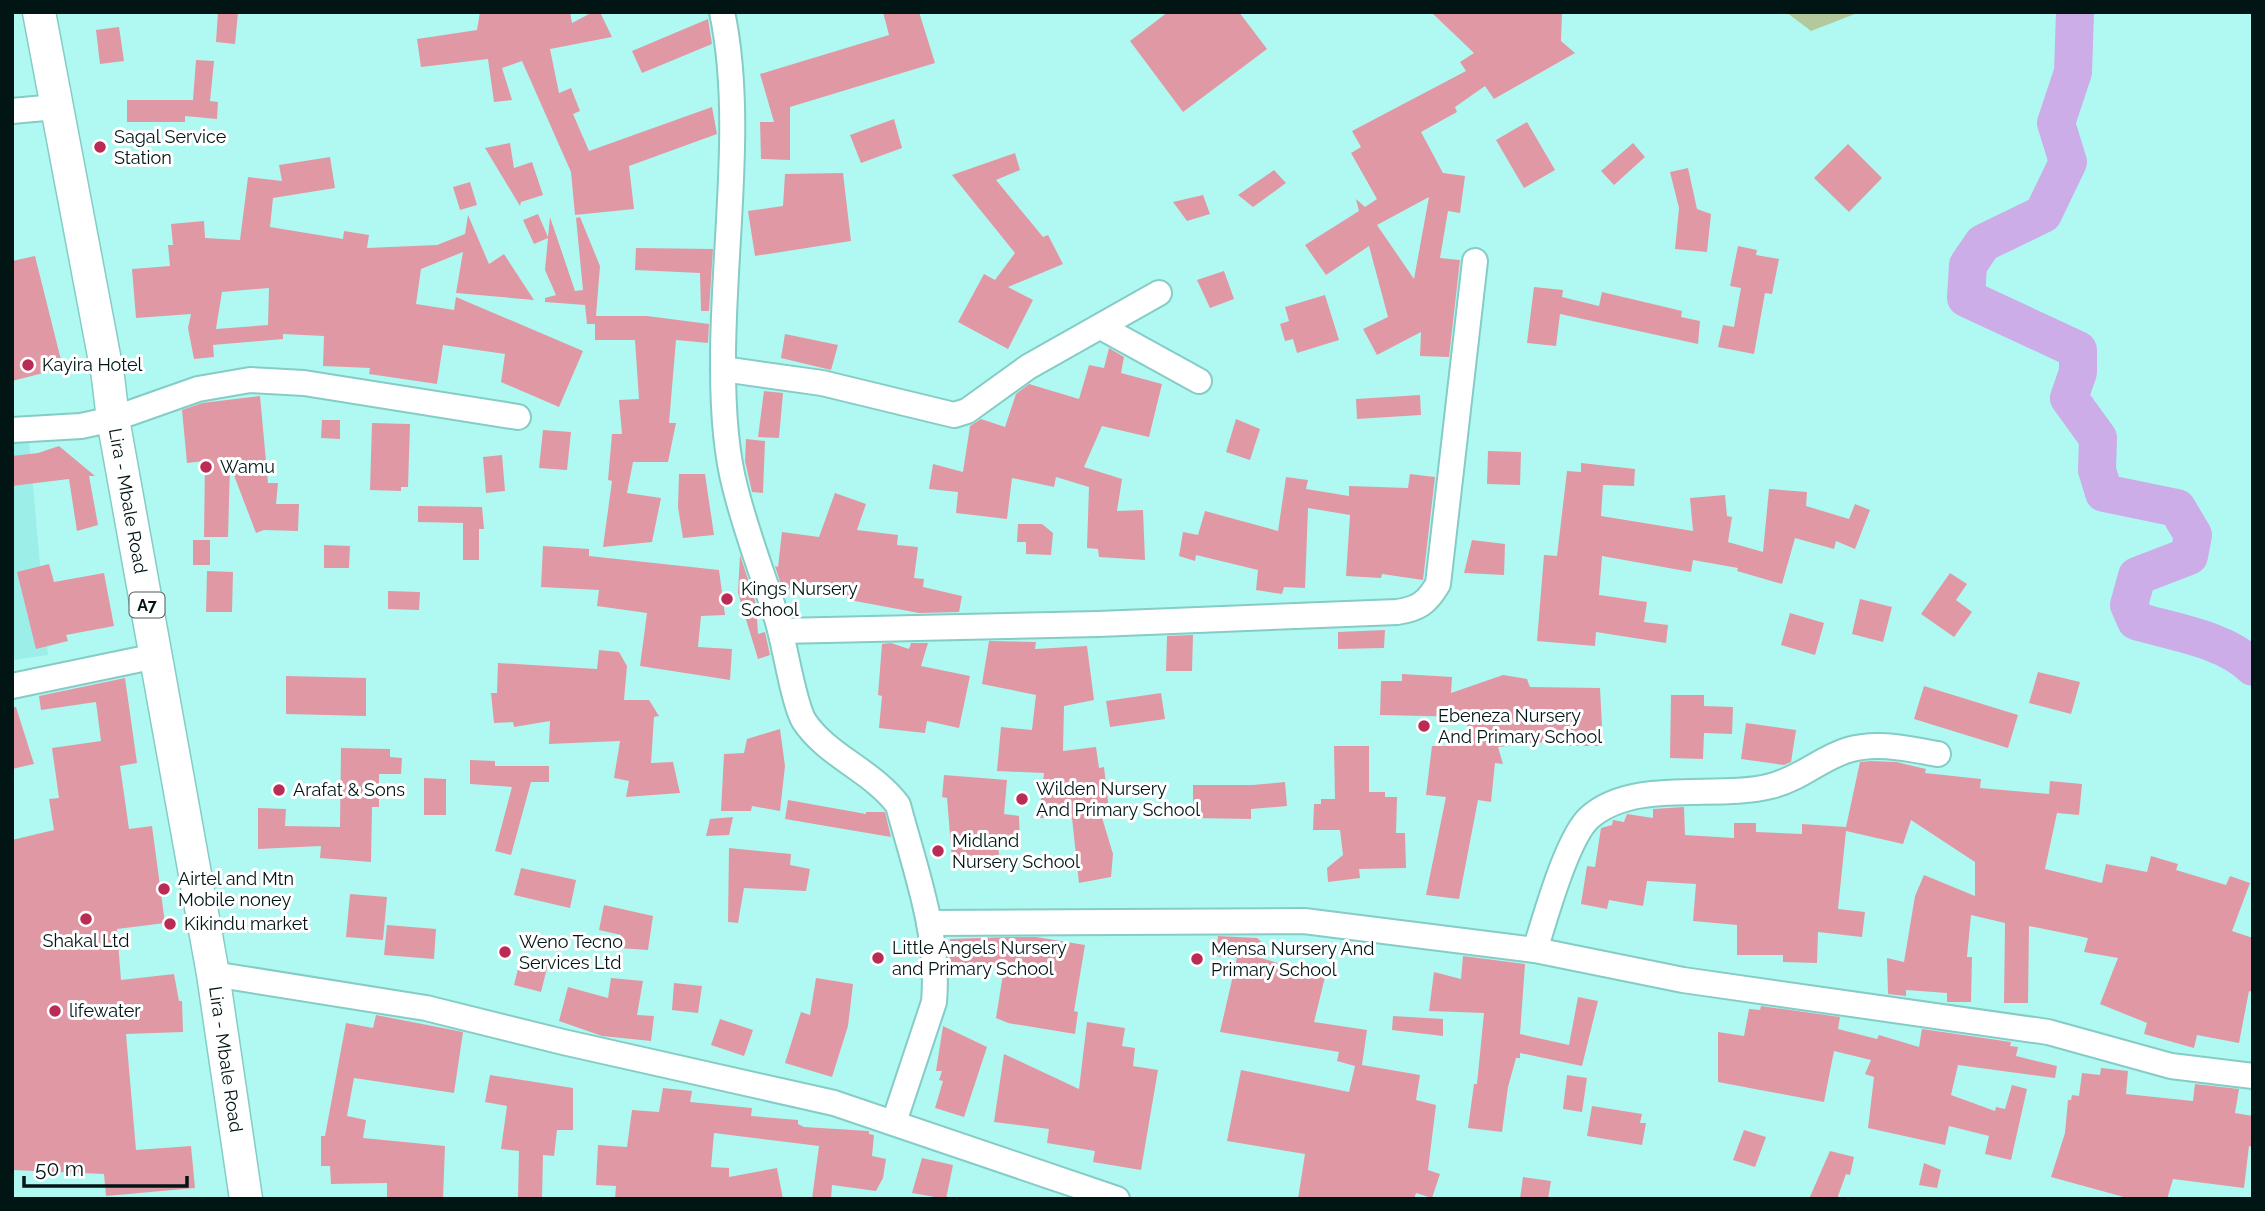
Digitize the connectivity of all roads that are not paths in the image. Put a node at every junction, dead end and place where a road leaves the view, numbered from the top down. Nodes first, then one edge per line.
1 (39, 12) edge
2 (722, 12) edge
3 (56, 107) junction
4 (12, 111) edge
5 (1475, 261) dead end
6 (1159, 293) dead end
7 (1101, 327) junction
8 (723, 369) junction
9 (1199, 381) dead end
10 (519, 417) dead end
11 (113, 419) junction
12 (12, 430) edge
13 (781, 631) junction
14 (156, 656) junction
15 (12, 686) edge
16 (1938, 754) dead end
17 (929, 923) junction
18 (1535, 950) junction
19 (213, 974) junction
20 (2253, 1076) edge
21 (894, 1122) junction
22 (246, 1199) edge
23 (1117, 1199) edge

1 - 3 main road, Lira - Mbale Road / A7
2 - 8 street
3 - 4 street
3 - 11 main road, Lira - Mbale Road / A7
5 - 13 street
6 - 7 street
7 - 8 street
7 - 9 street
8 - 13 street
10 - 11 street
11 - 12 street
11 - 14 main road, Lira - Mbale Road / A7
13 - 17 street
14 - 15 street
14 - 19 main road, Lira - Mbale Road / A7
16 - 18 street
17 - 18 street
17 - 21 street
18 - 20 street
19 - 21 street
19 - 22 main road, Lira - Mbale Road / A7
21 - 23 street

